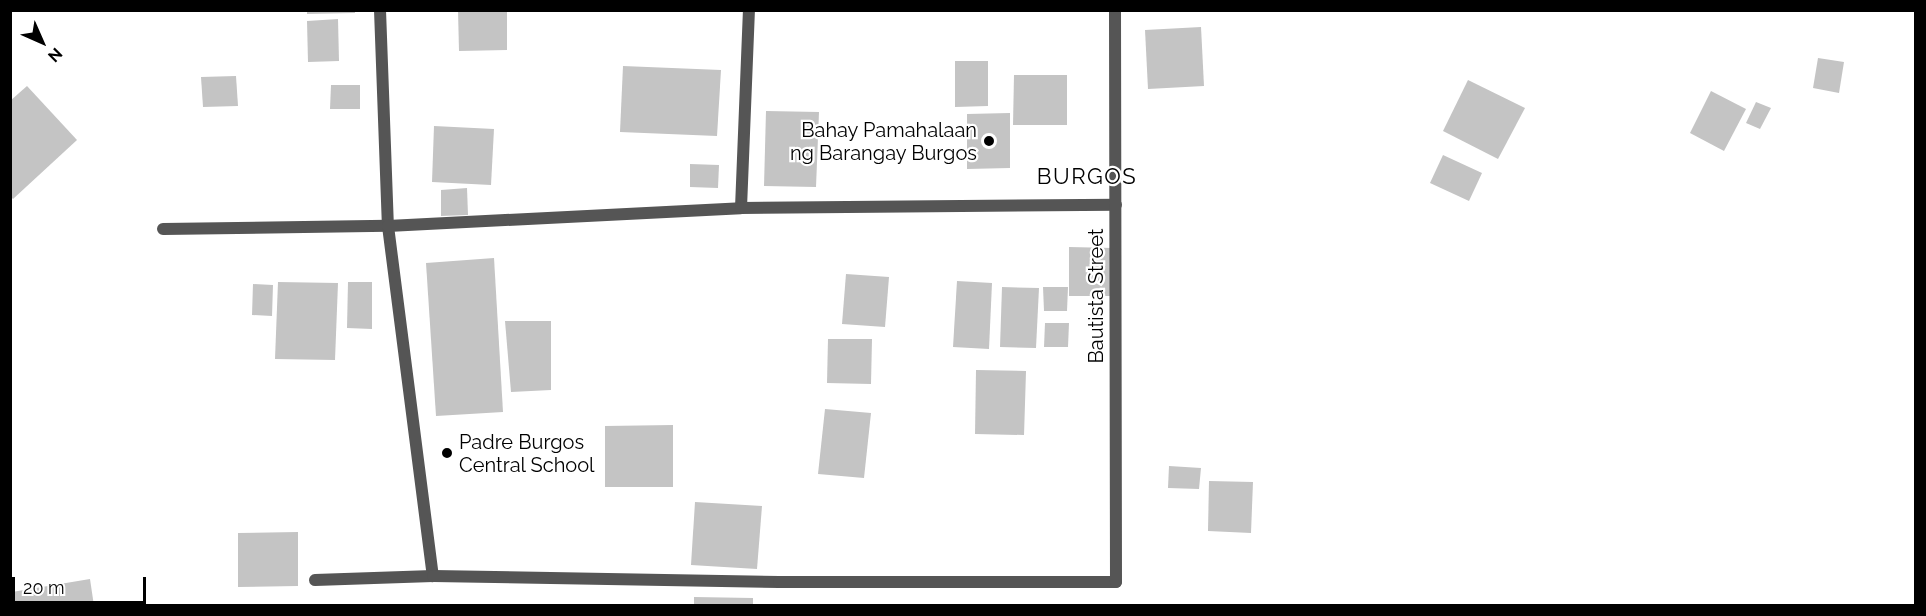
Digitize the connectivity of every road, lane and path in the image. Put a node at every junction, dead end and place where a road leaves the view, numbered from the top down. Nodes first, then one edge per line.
1 (380, 10) edge
2 (749, 10) edge
3 (1115, 10) edge
4 (1116, 205) junction
5 (741, 208) junction
6 (388, 226) junction
7 (163, 229) dead end
8 (433, 576) junction
9 (315, 580) dead end

1 - 6 street
2 - 5 street
3 - 4 street, Bautista Street
4 - 5 street
4 - 8 street, Bautista Street
5 - 6 street
6 - 7 street
6 - 8 street
8 - 9 street

